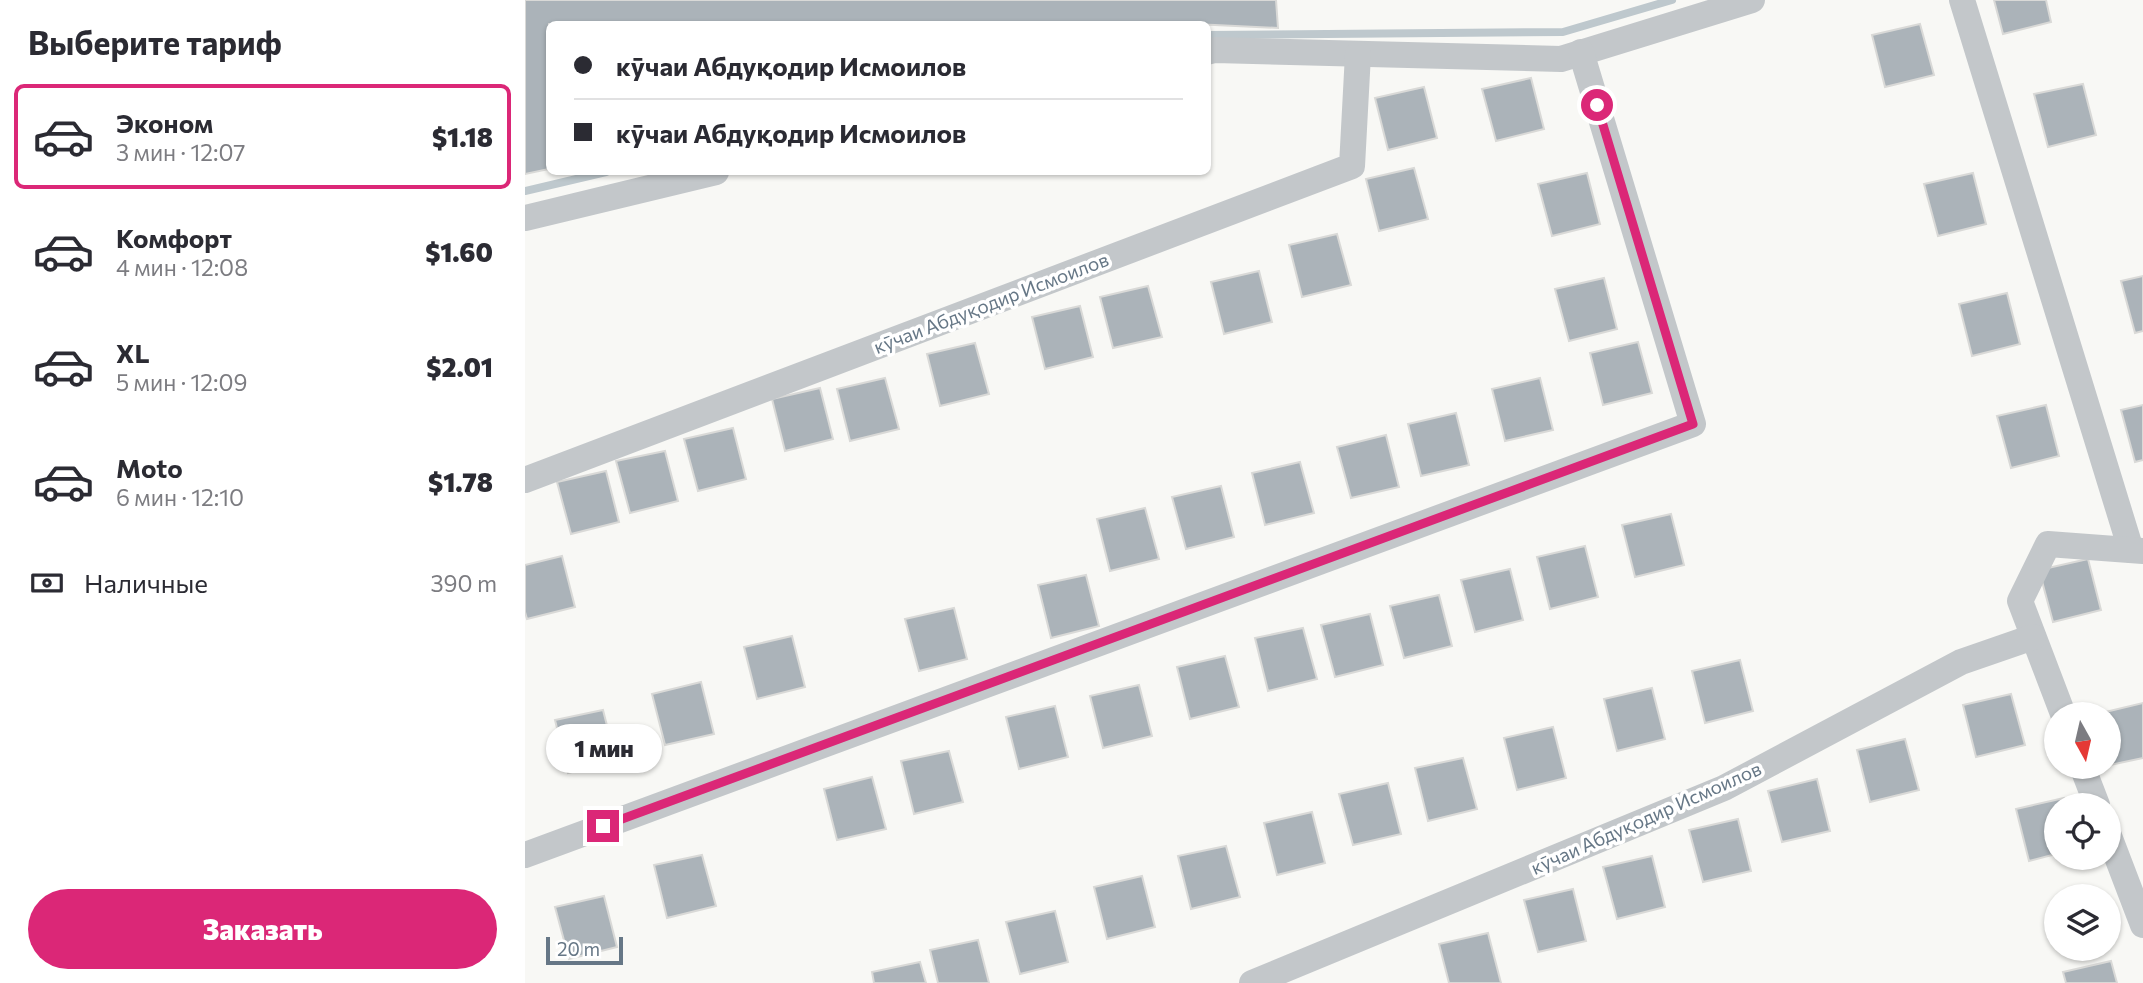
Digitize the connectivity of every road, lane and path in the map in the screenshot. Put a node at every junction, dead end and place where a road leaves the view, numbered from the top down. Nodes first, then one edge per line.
1 (1752, 0) edge
2 (1962, 0) edge
3 (1211, 51) edge
4 (1581, 52) junction
5 (1358, 54) junction
6 (704, 175) edge
7 (525, 218) edge
8 (525, 480) edge
9 (2137, 551) edge
10 (2033, 637) junction
11 (2058, 702) edge
12 (525, 855) edge
13 (2121, 867) edge
14 (2143, 925) edge
15 (1252, 983) edge

1 - 4 street
2 - 9 street
3 - 5 street
4 - 5 street
4 - 12 street
5 - 8 street, кӯчаи Абдуқодир Исмоилов
6 - 7 street
9 - 10 street
10 - 11 street
10 - 15 street, кӯчаи Абдуқодир Исмоилов
13 - 14 street

